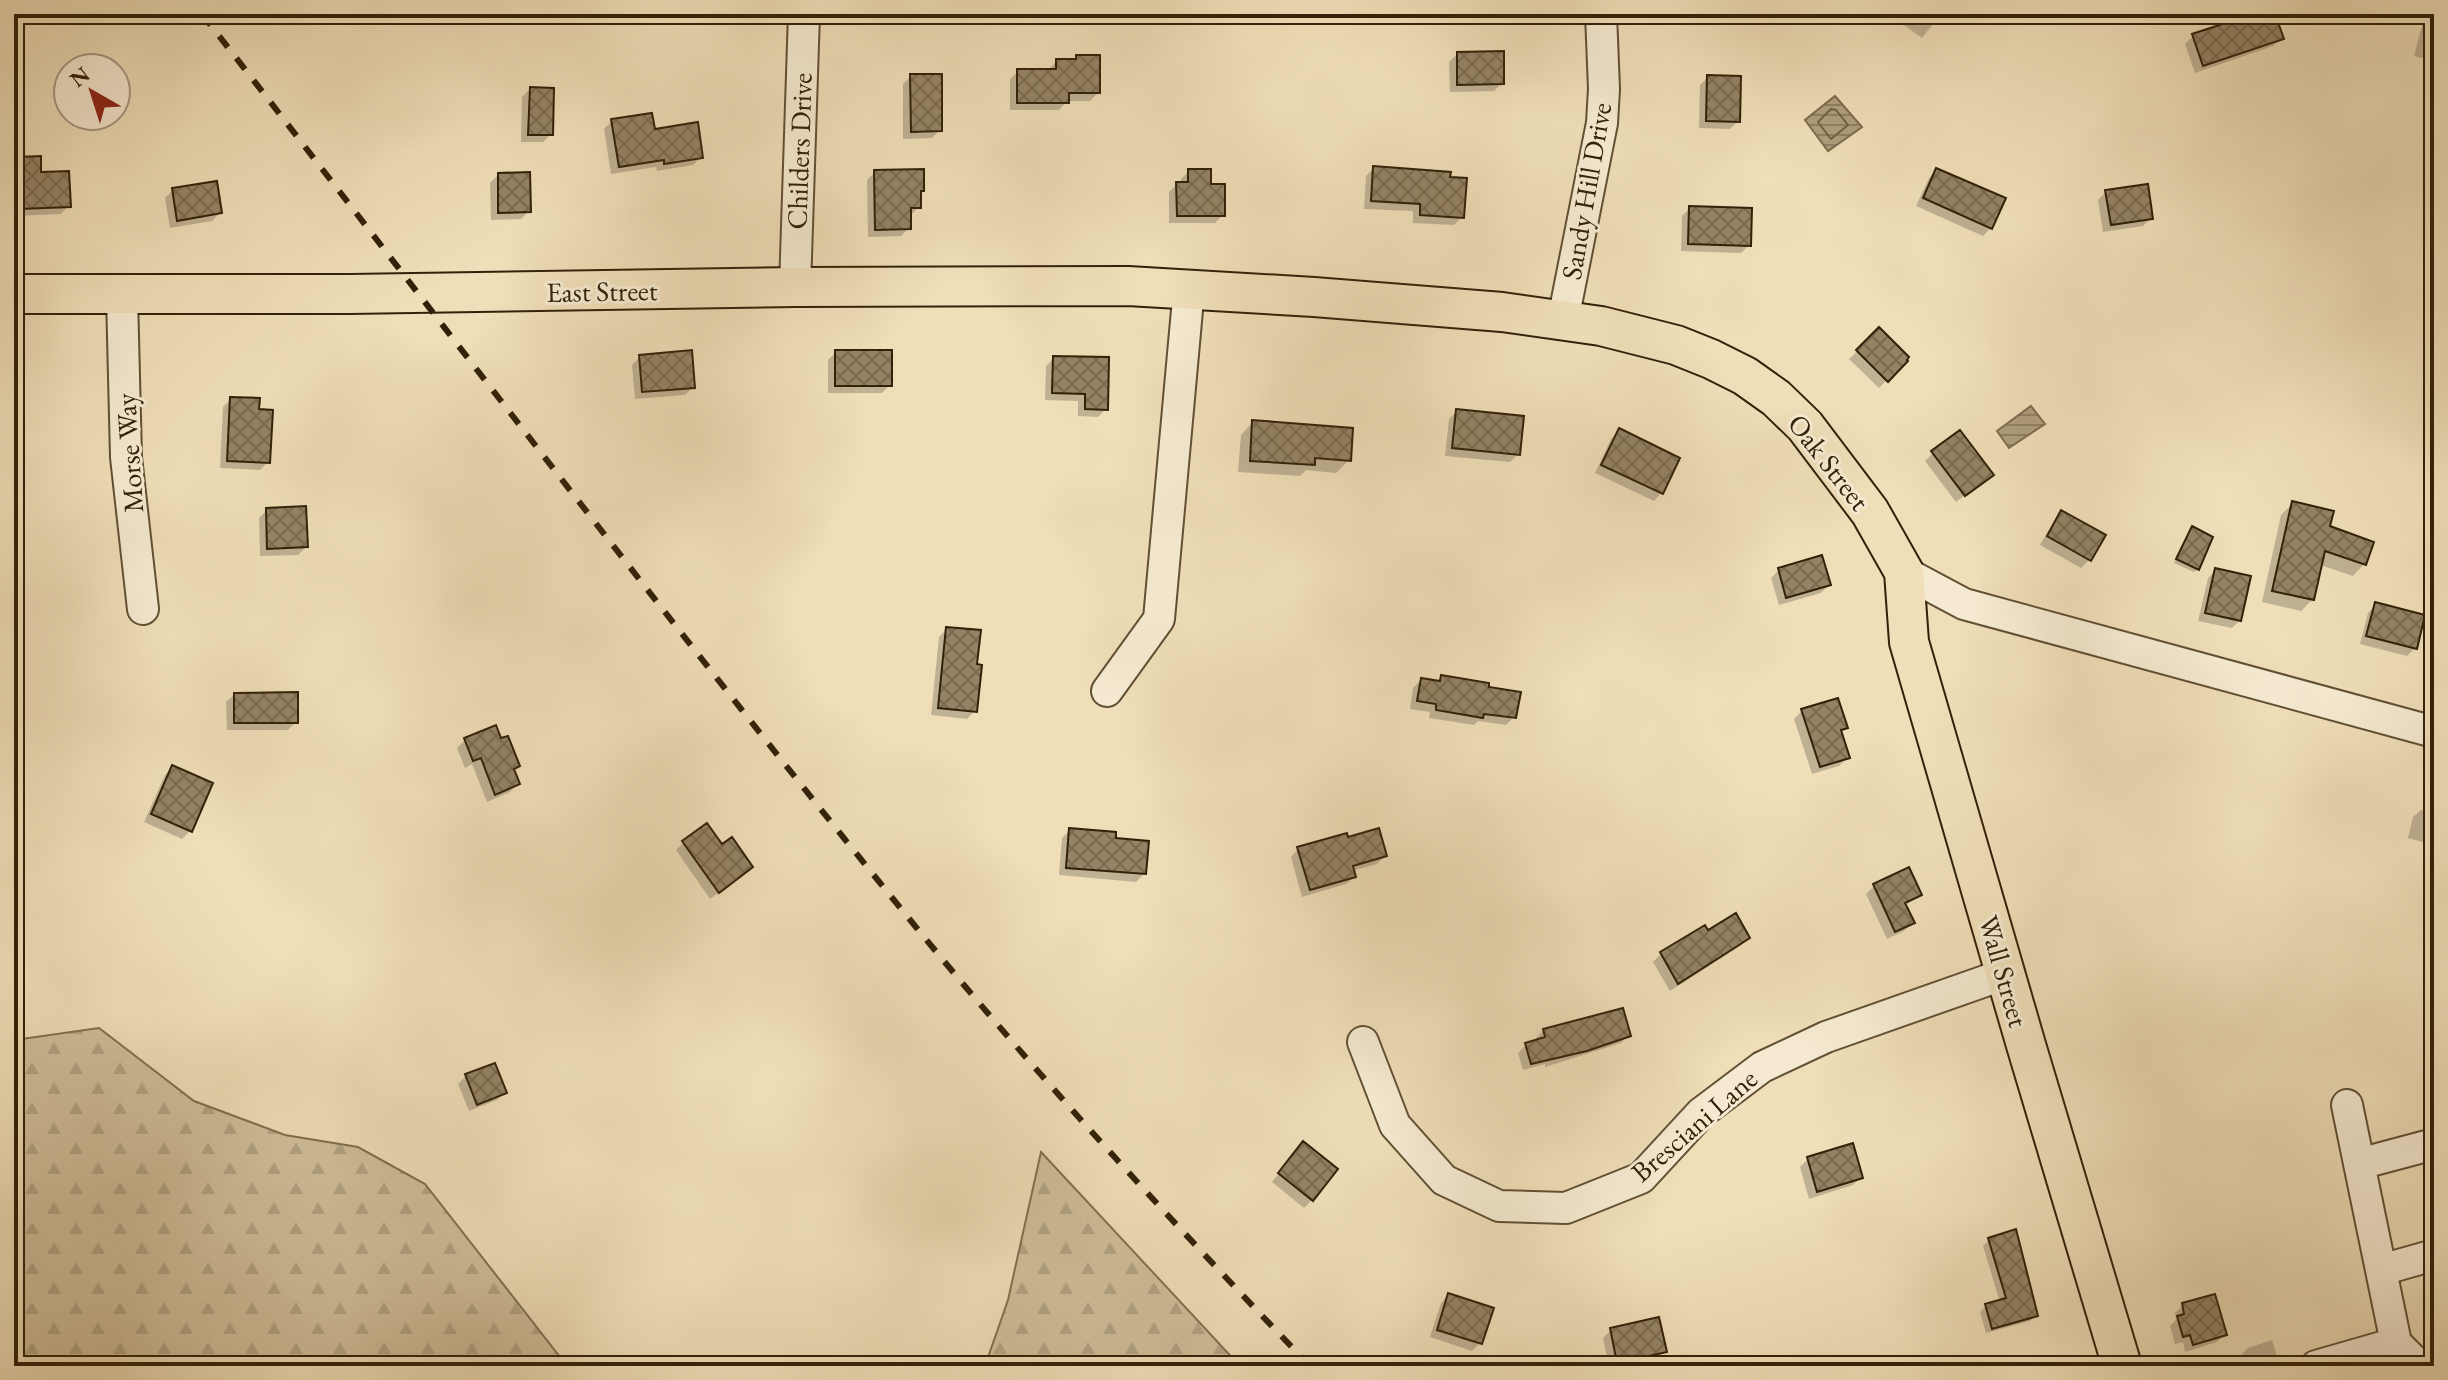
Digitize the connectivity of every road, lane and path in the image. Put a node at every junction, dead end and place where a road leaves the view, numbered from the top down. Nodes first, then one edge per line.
1 (804, 14) edge
2 (1601, 14) edge
3 (795, 287) junction
4 (1189, 288) junction
5 (14, 294) edge
6 (122, 296) junction
7 (1563, 320) junction
8 (1904, 572) junction
9 (143, 609) dead end
10 (1107, 691) dead end
11 (2434, 732) edge
12 (2005, 974) junction
13 (1363, 1042) dead end
14 (2347, 1105) dead end
15 (2434, 1144) edge
16 (2359, 1164) junction
17 (2434, 1255) edge
18 (2381, 1270) junction
19 (2396, 1343) junction
20 (2122, 1366) edge
21 (2316, 1366) edge
22 (2419, 1366) edge

1 - 3 street, Childers Drive
2 - 7 street, Sandy Hill Drive
3 - 4 main road, East Street
3 - 6 main road, East Street
4 - 7 main road, Oak Street
4 - 10 street
5 - 6 main road, East Street
6 - 9 street, Morse Way
7 - 8 main road, Oak Street
8 - 11 street
8 - 12 main road, Wall Street
12 - 13 street, Bresciani Lane
12 - 20 main road, Wall Street
14 - 16 street
15 - 16 street
16 - 18 street
17 - 18 street
18 - 19 street
19 - 21 street
19 - 22 street

